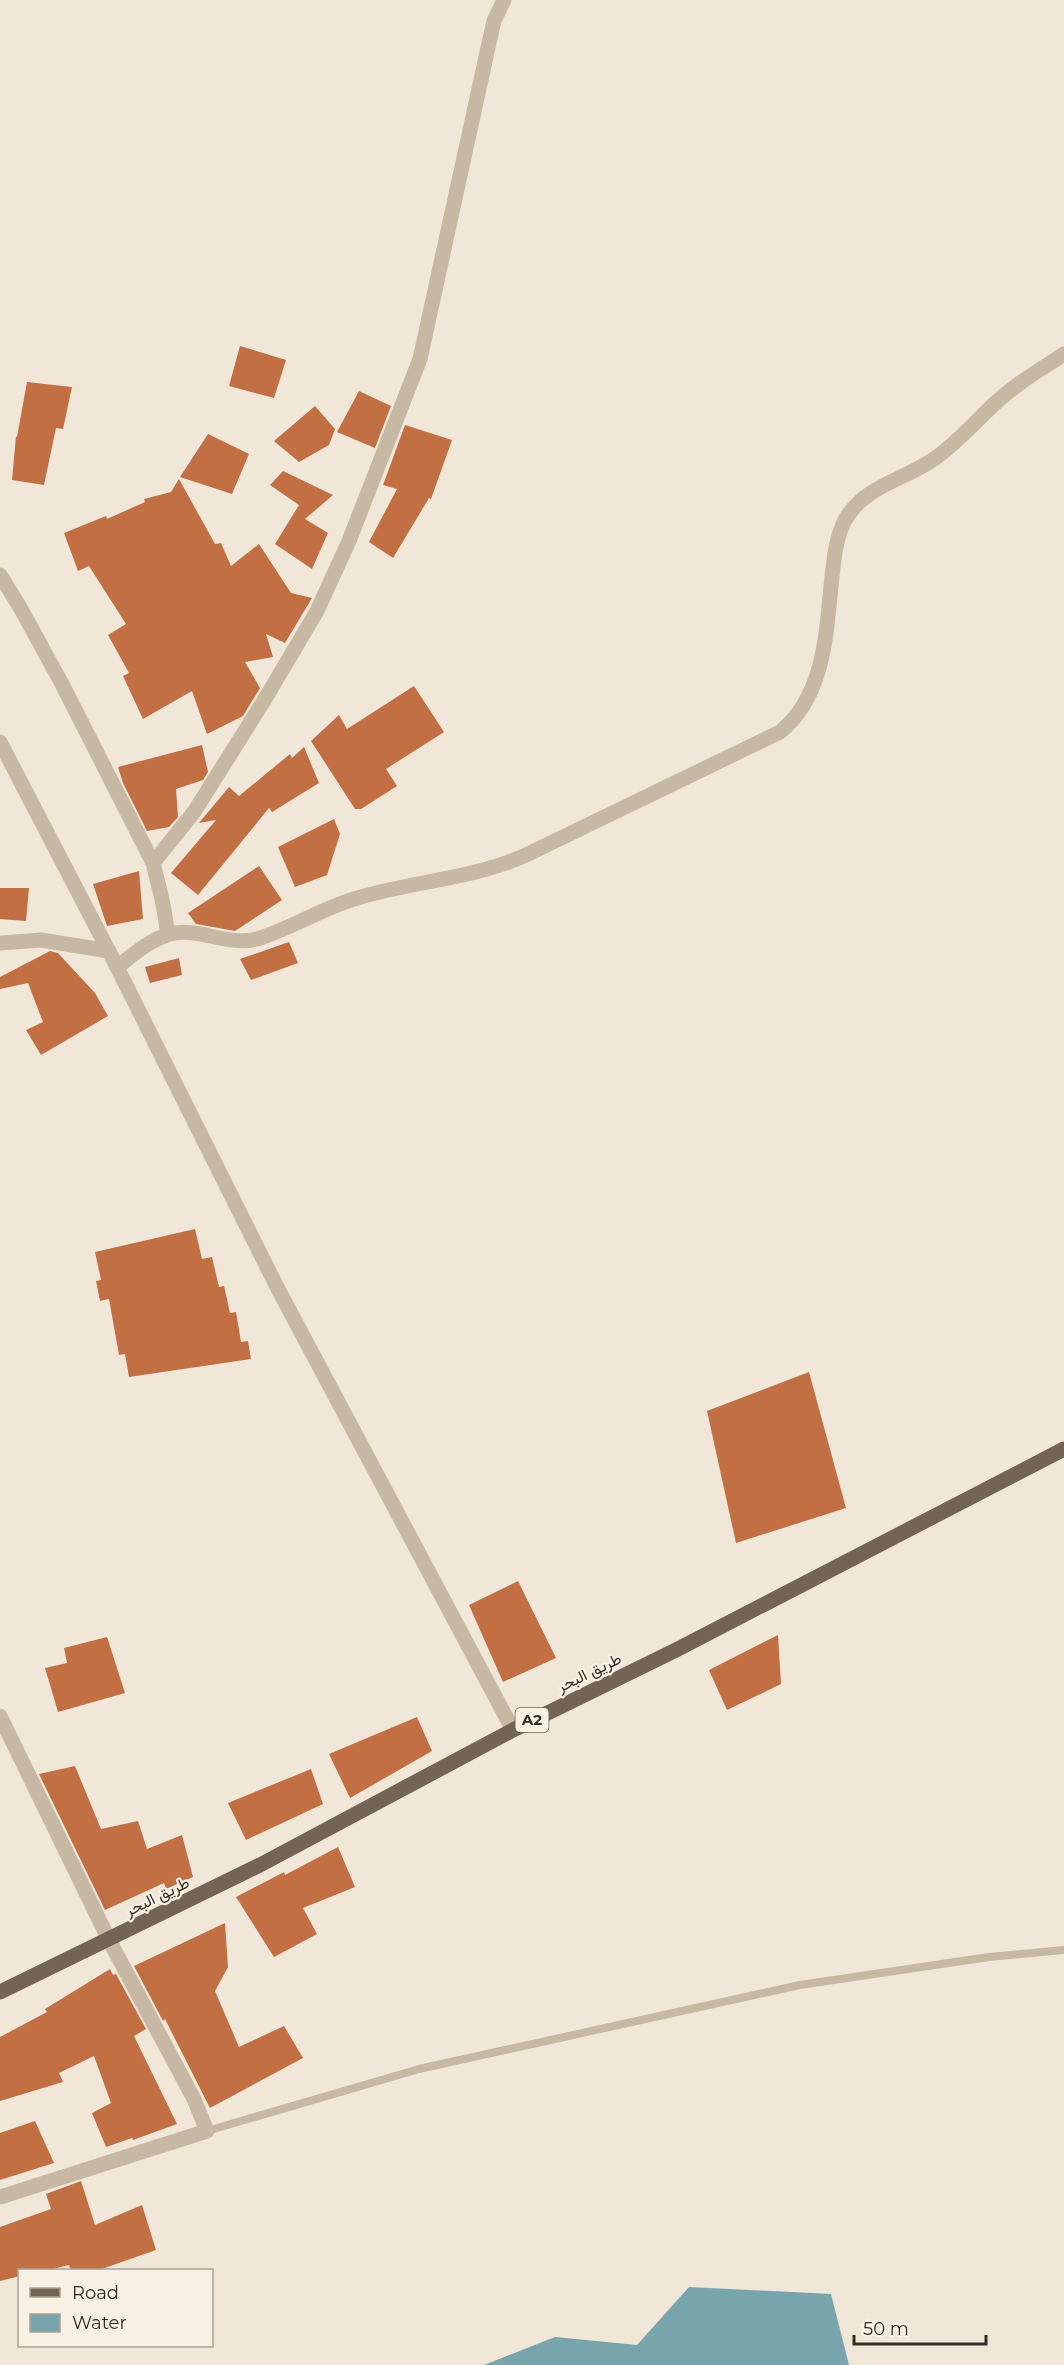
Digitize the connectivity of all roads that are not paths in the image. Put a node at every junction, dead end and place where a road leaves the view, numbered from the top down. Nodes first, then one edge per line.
1 (504, 0) edge
2 (1064, 354) edge
3 (0, 575) edge
4 (0, 742) edge
5 (153, 863) junction
6 (168, 934) junction
7 (0, 943) edge
8 (109, 951) junction
9 (117, 967) junction
10 (1064, 1449) edge
11 (0, 1716) edge
12 (513, 1730) junction
13 (109, 1940) junction
14 (1064, 1950) edge
15 (0, 1992) edge
16 (207, 2131) junction
17 (0, 2197) edge

1 - 5 street
2 - 6 street
3 - 5 street
4 - 8 street
5 - 6 street
6 - 9 street
7 - 8 street
8 - 9 street
9 - 12 street
10 - 12 main road, طريق البحر / A2
11 - 13 street
12 - 13 main road, طريق البحر / A2
13 - 15 main road, طريق البحر / A2
13 - 16 street
14 - 16 lane
16 - 17 street

